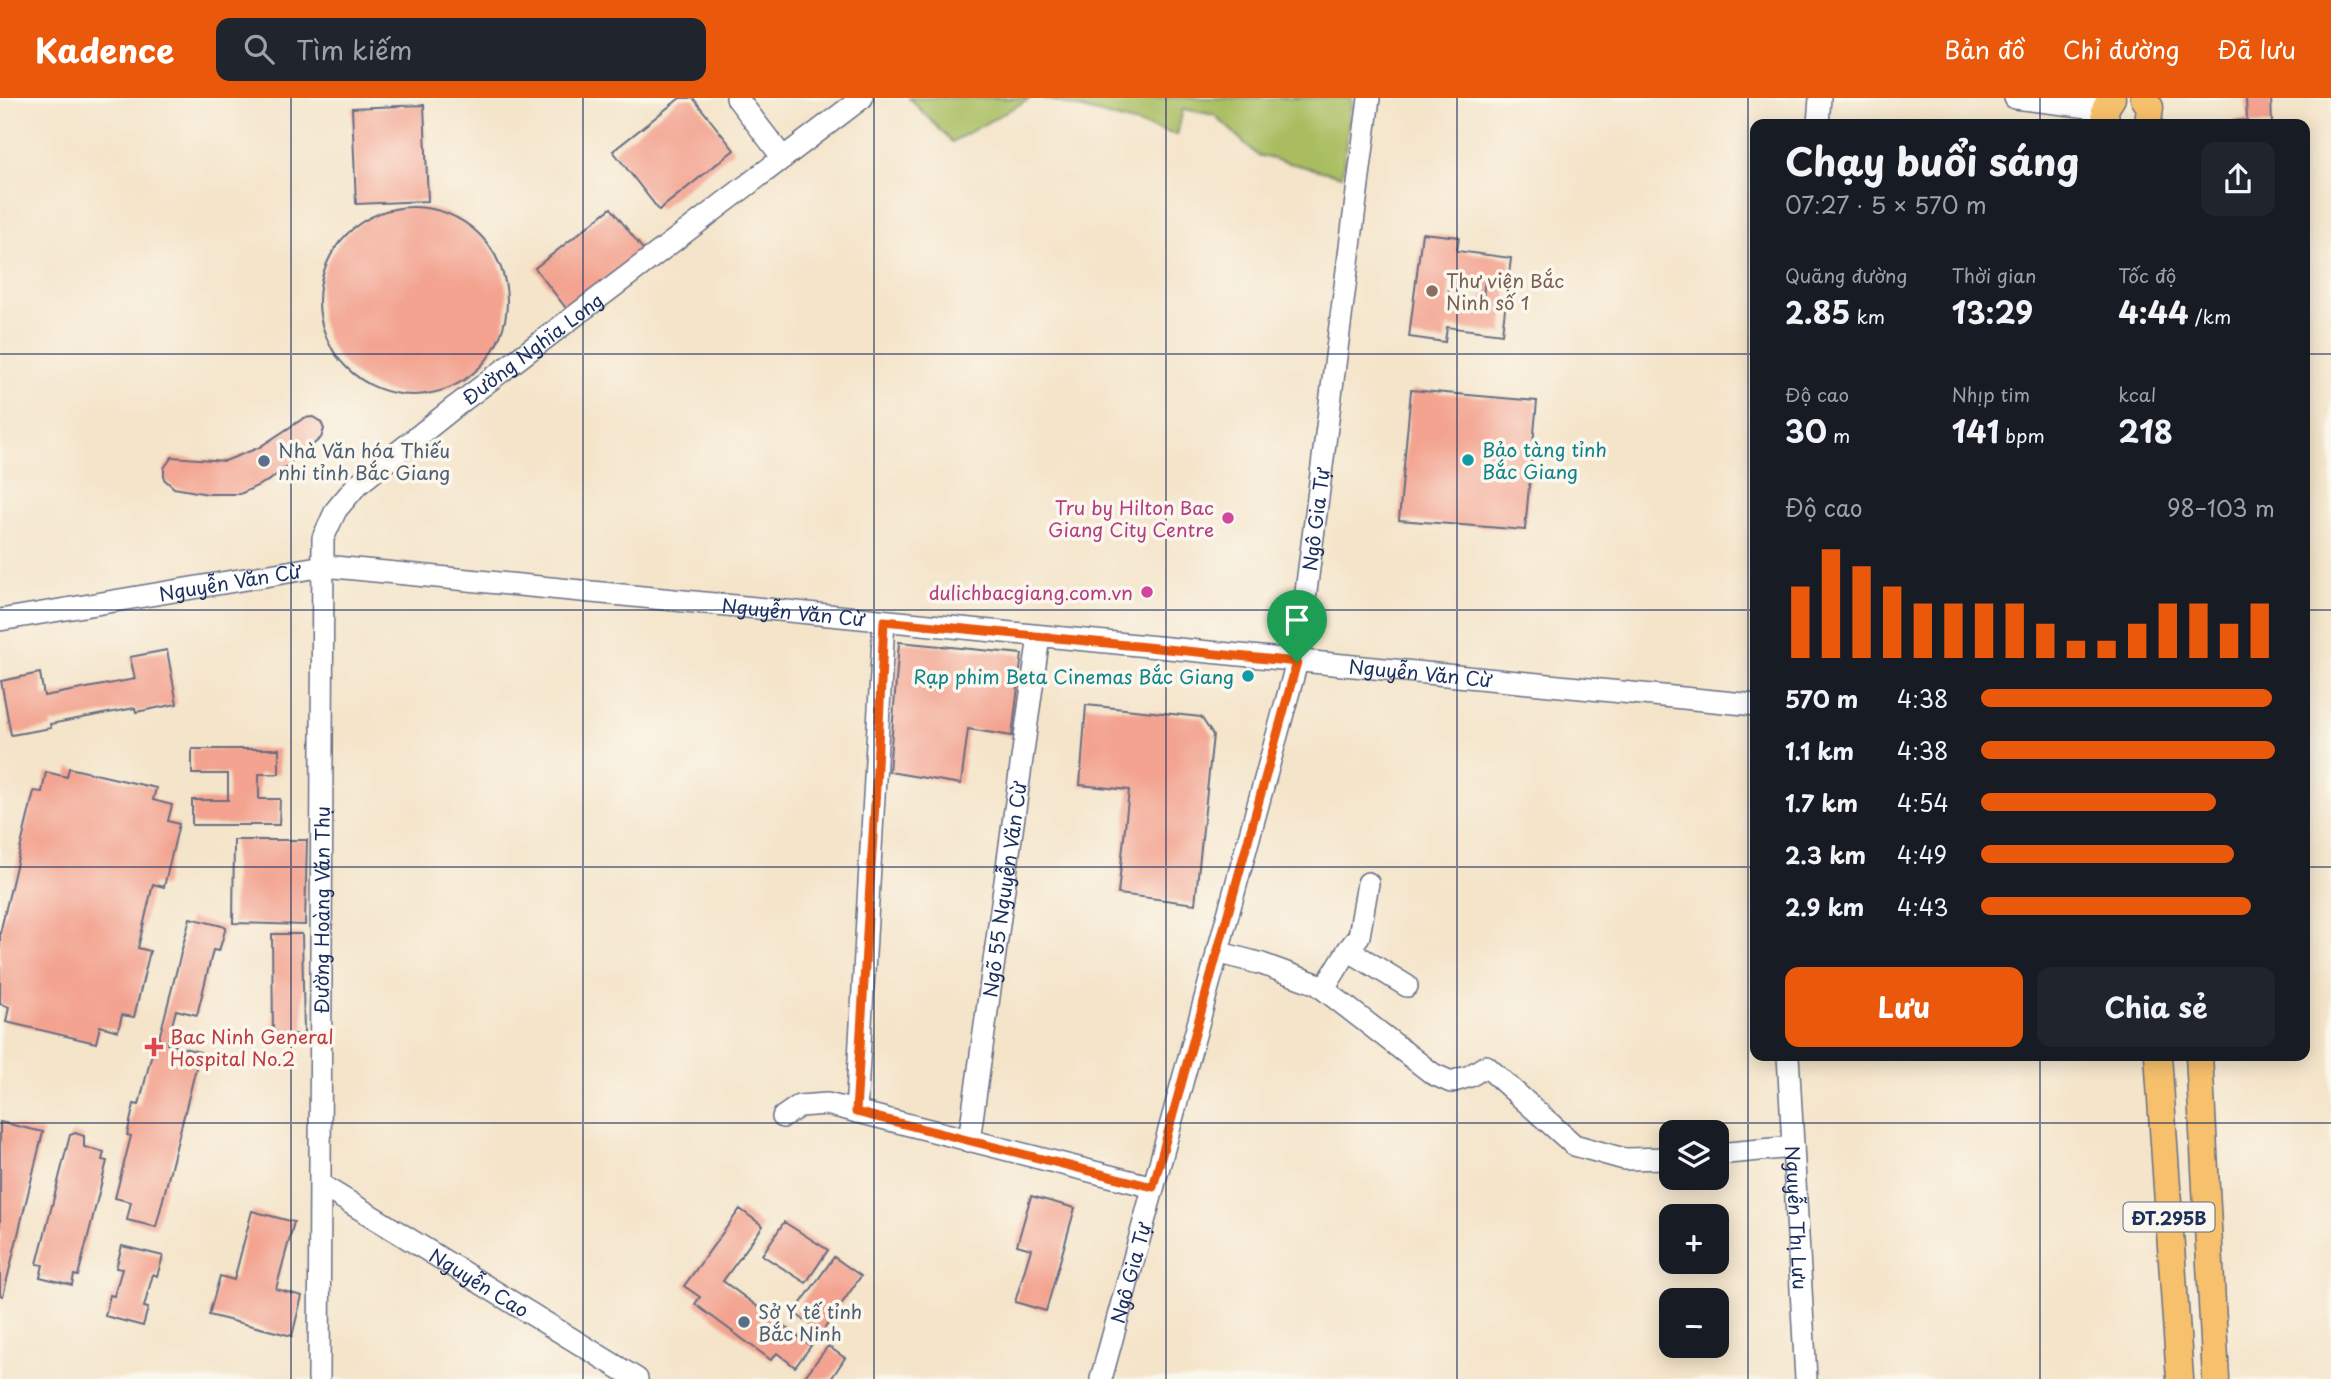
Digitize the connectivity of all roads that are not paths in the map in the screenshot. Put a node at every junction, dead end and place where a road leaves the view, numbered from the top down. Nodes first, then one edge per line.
1 (737, 98) edge
2 (862, 98) edge
3 (1369, 98) edge
4 (1820, 98) edge
5 (2015, 98) edge
6 (2108, 106) edge
7 (1818, 119) edge
8 (783, 158) junction
9 (324, 566) junction
10 (0, 620) edge
11 (884, 621) junction
12 (1039, 636) junction
13 (1297, 662) junction
14 (1750, 705) edge
15 (1368, 883) dead end
16 (1348, 950) junction
17 (1217, 952) junction
18 (1407, 986) dead end
19 (1324, 989) junction
20 (1788, 1061) edge
21 (2158, 1061) edge
22 (2199, 1061) edge
23 (856, 1112) junction
24 (783, 1118) dead end
25 (969, 1141) junction
26 (1793, 1147) junction
27 (1729, 1153) edge
28 (1659, 1158) edge
29 (321, 1185) junction
30 (1153, 1187) junction
31 (319, 1379) edge
32 (637, 1379) edge
33 (1101, 1379) edge
34 (1806, 1379) edge
35 (2180, 1379) edge
36 (2216, 1379) edge

1 - 8 street
2 - 8 street, Đường Nghĩa Long
3 - 13 street, Ngô Gia Tự
4 - 7 street
5 - 6 street
8 - 9 street, Đường Nghĩa Long
9 - 10 street, Nguyễn Văn Cừ
9 - 11 street, Nguyễn Văn Cừ
9 - 29 street, Đường Hoàng Văn Thụ
11 - 12 street, Nguyễn Văn Cừ
11 - 23 street
12 - 13 street, Nguyễn Văn Cừ
12 - 25 street, Ngõ 55 Nguyễn Văn Cừ
13 - 14 street, Nguyễn Văn Cừ
13 - 17 street, Ngô Gia Tự
15 - 16 street
16 - 18 street
16 - 19 street
17 - 19 street
17 - 30 street, Ngô Gia Tự
19 - 28 street
20 - 26 street, Nguyễn Thị Lưu
21 - 35 main road, ĐT.295B
22 - 36 main road, ĐT.295B
23 - 24 street
23 - 25 street
25 - 30 street
26 - 27 street
26 - 34 street, Nguyễn Thị Lưu
29 - 31 street, Đường Hoàng Văn Thụ
29 - 32 street, Nguyễn Cao
30 - 33 street, Ngô Gia Tự

